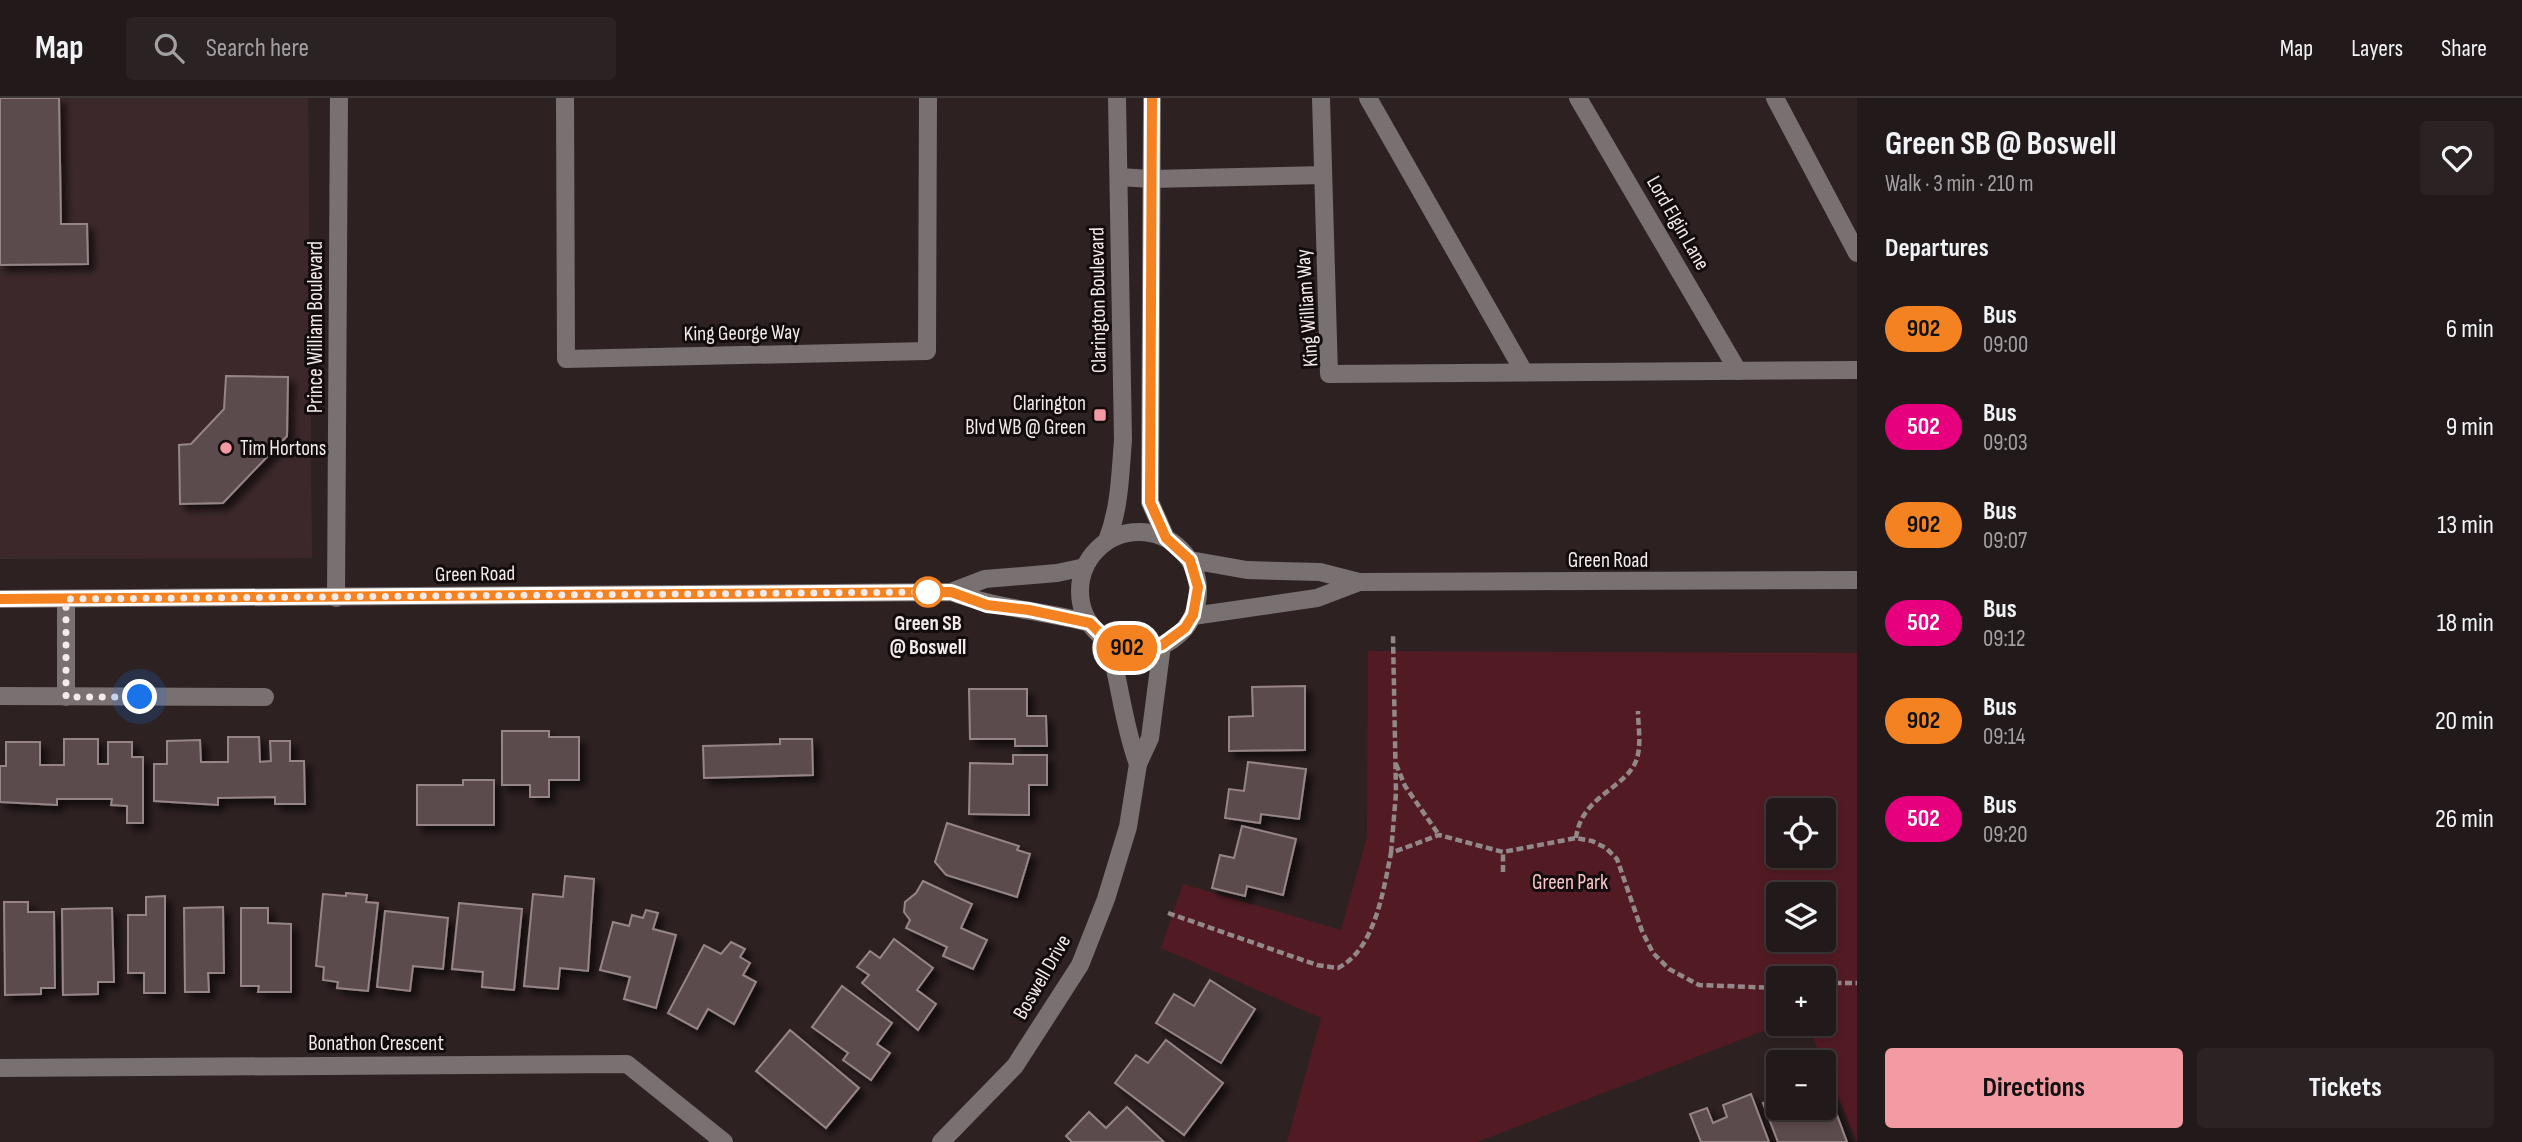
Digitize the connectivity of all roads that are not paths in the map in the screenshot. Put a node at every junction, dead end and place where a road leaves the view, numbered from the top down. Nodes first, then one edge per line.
1 (339, 98) edge
2 (565, 98) edge
3 (928, 98) edge
4 (1117, 98) edge
5 (1152, 98) edge
6 (1321, 98) edge
7 (1368, 98) edge
8 (1578, 98) edge
9 (1775, 98) edge
10 (1323, 175) junction
11 (1119, 177) junction
12 (1151, 179) junction
13 (1857, 253) edge
14 (1857, 370) edge
15 (1738, 371) junction
16 (1524, 372) junction
17 (1166, 538) junction
18 (1107, 541) junction
19 (1190, 560) junction
20 (1085, 568) junction
21 (1857, 580) edge
22 (1359, 582) junction
23 (951, 592) junction
24 (336, 598) junction
25 (0, 599) edge
26 (66, 599) junction
27 (1193, 615) junction
28 (1090, 623) junction
29 (1108, 641) junction
30 (1162, 645) junction
31 (0, 696) edge
32 (66, 697) junction
33 (265, 697) dead end
34 (1139, 764) junction
35 (0, 1068) edge
36 (724, 1142) edge
37 (941, 1142) edge

1 - 24 street, Prince William Boulevard
2 - 3 street, King George Way
4 - 11 street, Clarington Boulevard
5 - 12 street
6 - 10 street, King William Way
7 - 16 street
8 - 15 street, Lord Elgin Lane
9 - 13 street
10 - 12 street
10 - 16 street, King William Way
11 - 12 street
11 - 18 street, Clarington Boulevard
12 - 17 street
14 - 15 street, King William Way
15 - 16 street, King William Way
17 - 18 street
17 - 19 street
18 - 20 street
19 - 22 street, Green Road
19 - 27 street
20 - 23 street, Green Road
20 - 28 street
21 - 22 street, Green Road
22 - 27 street, Green Road
23 - 24 street, Green Road
23 - 28 street, Green Road
24 - 26 street, Green Road
25 - 26 street, Green Road
26 - 32 street
27 - 30 street
28 - 29 street
29 - 30 street
29 - 34 street
30 - 34 street, Boswell Drive
31 - 32 street
32 - 33 street
34 - 37 street, Boswell Drive
35 - 36 street, Bonathon Crescent

